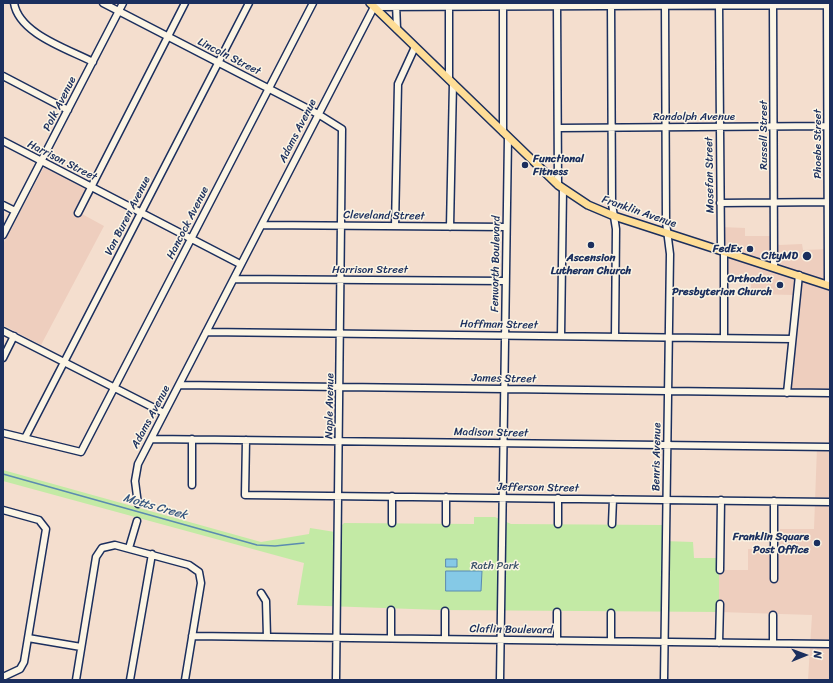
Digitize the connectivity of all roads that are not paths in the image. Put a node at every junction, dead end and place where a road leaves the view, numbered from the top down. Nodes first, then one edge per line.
1 (14, 3) edge
2 (103, 3) edge
3 (123, 3) edge
4 (185, 3) edge
5 (249, 3) edge
6 (313, 3) edge
7 (719, 4) edge
8 (773, 4) edge
9 (828, 4) edge
10 (372, 5) edge
11 (396, 5) edge
12 (503, 5) edge
13 (557, 5) edge
14 (611, 5) edge
15 (665, 5) edge
16 (449, 6) edge
17 (119, 11) junction
18 (397, 29) junction
19 (169, 37) junction
20 (415, 47) junction
21 (93, 62) junction
22 (219, 63) junction
23 (3, 76) edge
24 (451, 81) junction
25 (268, 88) junction
26 (68, 110) junction
27 (318, 114) junction
28 (829, 126) edge
29 (720, 127) junction
30 (774, 127) junction
31 (558, 128) junction
32 (612, 128) junction
33 (666, 128) junction
34 (342, 132) joint
35 (506, 135) junction
36 (3, 141) edge
37 (41, 161) junction
38 (91, 187) junction
39 (561, 187) junction
40 (774, 202) junction
41 (829, 202) edge
42 (720, 203) junction
43 (3, 205) edge
44 (15, 211) junction
45 (78, 212) dead end
46 (142, 212) junction
47 (614, 216) junction
48 (262, 225) junction
49 (342, 225) junction
50 (396, 226) junction
51 (450, 227) junction
52 (506, 227) junction
53 (668, 233) junction
54 (3, 235) edge
55 (191, 238) junction
56 (723, 250) junction
57 (240, 264) junction
58 (774, 267) junction
59 (799, 274) junction
60 (234, 279) junction
61 (341, 279) junction
62 (505, 281) junction
63 (829, 285) edge
64 (3, 331) edge
65 (206, 332) junction
66 (340, 333) junction
67 (505, 335) junction
68 (14, 336) junction
69 (561, 336) junction
70 (615, 336) junction
71 (669, 337) junction
72 (724, 338) junction
73 (792, 339) junction
74 (3, 358) edge
75 (64, 362) junction
76 (179, 385) junction
77 (340, 387) junction
78 (114, 388) junction
79 (504, 389) junction
80 (668, 391) junction
81 (787, 393) junction
82 (830, 393) edge
83 (164, 413) junction
84 (3, 433) edge
85 (25, 438) junction
86 (151, 439) junction
87 (192, 439) junction
88 (246, 440) junction
89 (339, 441) junction
90 (503, 443) junction
91 (667, 446) junction
92 (830, 447) edge
93 (192, 485) dead end
94 (338, 495) junction
95 (392, 496) junction
96 (446, 496) junction
97 (503, 497) junction
98 (558, 498) junction
99 (612, 499) junction
100 (667, 500) junction
101 (721, 500) junction
102 (774, 501) junction
103 (830, 502) edge
104 (138, 504) dead end
105 (3, 510) edge
106 (137, 521) dead end
107 (392, 523) dead end
108 (446, 523) dead end
109 (558, 524) dead end
110 (612, 524) dead end
111 (129, 548) junction
112 (152, 554) junction
113 (720, 570) dead end
114 (774, 579) dead end
115 (261, 593) dead end
116 (720, 604) dead end
117 (391, 610) dead end
118 (445, 611) dead end
119 (557, 612) dead end
120 (611, 613) dead end
121 (773, 615) dead end
122 (192, 636) junction
123 (267, 637) junction
124 (28, 638) junction
125 (336, 638) junction
126 (391, 638) junction
127 (445, 639) junction
128 (501, 640) junction
129 (557, 640) junction
130 (611, 641) junction
131 (665, 642) junction
132 (719, 643) junction
133 (773, 643) junction
134 (830, 644) edge
135 (81, 647) junction
136 (3, 677) edge
137 (76, 680) edge
138 (130, 680) edge
139 (185, 680) edge
140 (336, 680) edge
141 (500, 680) edge
142 (664, 680) edge

1 - 21 street
2 - 17 street, Lincoln Street
3 - 17 street, Polk Avenue
4 - 19 street
5 - 22 street, Van Buren Avenue
6 - 25 street, Hancock Avenue
7 - 8 street
7 - 15 street
7 - 29 street, Mosefan Street
8 - 9 street
8 - 30 street, Russell Street
9 - 28 street, Phoebe Street
10 - 11 street
10 - 18 main road, Franklin Avenue
10 - 27 street, Adams Avenue
11 - 16 street
11 - 18 street
12 - 13 street
12 - 16 street
12 - 35 street, Fenworth Boulevard
13 - 14 street
13 - 31 street
14 - 15 street
14 - 32 street
15 - 33 street, Benris Avenue
16 - 24 street
17 - 19 street, Lincoln Street
17 - 21 street, Polk Avenue
18 - 20 main road, Franklin Avenue
19 - 22 street, Lincoln Street
19 - 38 street
20 - 24 main road, Franklin Avenue
20 - 50 street
21 - 26 street, Polk Avenue
22 - 25 street, Lincoln Street
22 - 46 street, Van Buren Avenue
23 - 26 street
24 - 35 main road, Franklin Avenue
24 - 51 street
25 - 27 street, Lincoln Street
25 - 55 street, Hancock Avenue
26 - 37 street, Polk Avenue
27 - 34 street, Lincoln Street
27 - 48 street, Adams Avenue
28 - 30 street, Randolph Avenue
28 - 41 street, Phoebe Street
29 - 30 street, Randolph Avenue
29 - 33 street, Randolph Avenue
29 - 42 street, Mosefan Street
30 - 40 street, Russell Street
31 - 32 street, Randolph Avenue
31 - 39 street
32 - 33 street, Randolph Avenue
32 - 47 street
33 - 53 street, Benris Avenue
34 - 49 street, Naple Avenue
35 - 39 main road, Franklin Avenue
35 - 52 street, Fenworth Boulevard
36 - 37 street, Harrison Street
37 - 38 street, Harrison Street
37 - 44 street, Polk Avenue
38 - 45 street
38 - 46 street, Harrison Street
39 - 47 main road, Franklin Avenue
39 - 69 street
40 - 41 street
40 - 42 street
40 - 58 street, Russell Street
41 - 63 street, Phoebe Street
42 - 56 street, Mosefan Street
43 - 44 street
44 - 54 street, Polk Avenue
46 - 55 street, Harrison Street
46 - 75 street, Van Buren Avenue
47 - 53 main road, Franklin Avenue
47 - 70 street
48 - 49 street, Cleveland Street
48 - 57 street, Adams Avenue
49 - 50 street, Cleveland Street
49 - 61 street, Naple Avenue
50 - 51 street, Cleveland Street
51 - 52 street, Cleveland Street
52 - 62 street, Fenworth Boulevard
53 - 56 main road, Franklin Avenue
53 - 71 street, Benris Avenue
55 - 57 street, Harrison Street
55 - 78 street, Hancock Avenue
56 - 58 main road, Franklin Avenue
56 - 72 street, Mosefan Street
57 - 60 street, Adams Avenue
58 - 59 main road, Franklin Avenue
59 - 63 main road, Franklin Avenue
59 - 73 street
60 - 61 street, Harrison Street
60 - 65 street, Adams Avenue
61 - 62 street, Harrison Street
61 - 66 street, Naple Avenue
62 - 67 street, Fenworth Boulevard
64 - 68 street
65 - 66 street, Hoffman Street
65 - 76 street, Adams Avenue
66 - 67 street, Hoffman Street
66 - 77 street, Naple Avenue
67 - 69 street, Hoffman Street
67 - 79 street, Fenworth Boulevard
68 - 74 street
68 - 75 street
69 - 70 street, Hoffman Street
70 - 71 street, Hoffman Street
71 - 72 street, Hoffman Street
71 - 80 street, Benris Avenue
72 - 73 street, Hoffman Street
73 - 81 street
75 - 78 street
75 - 85 street, Van Buren Avenue
76 - 77 street, James Street
76 - 83 street, Adams Avenue
77 - 79 street, James Street
77 - 89 street, Naple Avenue
78 - 83 street
78 - 85 street, Hancock Avenue
79 - 80 street, James Street
79 - 90 street, Fenworth Boulevard
80 - 81 street, James Street
80 - 91 street, Benris Avenue
81 - 82 street, James Street
83 - 86 street, Adams Avenue
84 - 85 street
86 - 87 street, Madison Street
86 - 104 street, Adams Avenue
87 - 88 street, Madison Street
87 - 93 street
88 - 89 street, Madison Street
88 - 94 street, Jefferson Street
89 - 90 street, Madison Street
89 - 94 street, Naple Avenue
90 - 91 street, Madison Street
90 - 97 street, Fenworth Boulevard
91 - 92 street, Madison Street
91 - 100 street, Benris Avenue
94 - 95 street, Jefferson Street
94 - 125 street, Naple Avenue
95 - 96 street, Jefferson Street
95 - 107 street
96 - 97 street, Jefferson Street
96 - 108 street
97 - 98 street, Jefferson Street
97 - 128 street, Fenworth Boulevard
98 - 99 street, Jefferson Street
98 - 109 street
99 - 100 street, Jefferson Street
99 - 110 street
100 - 101 street, Jefferson Street
100 - 131 street, Benris Avenue
101 - 102 street, Jefferson Street
101 - 113 street
102 - 103 street, Jefferson Street
102 - 114 street
105 - 124 street
106 - 111 street
111 - 112 street
111 - 135 street
112 - 122 street
112 - 138 street
115 - 123 street
116 - 132 street
117 - 126 street
118 - 127 street
119 - 129 street
120 - 130 street
121 - 133 street
122 - 123 street, Claflin Boulevard
122 - 139 street
123 - 125 street, Claflin Boulevard
124 - 135 street
124 - 136 street
125 - 126 street, Claflin Boulevard
125 - 140 street, Naple Avenue
126 - 127 street, Claflin Boulevard
127 - 128 street, Claflin Boulevard
128 - 129 street, Claflin Boulevard
128 - 141 street, Fenworth Boulevard
129 - 130 street, Claflin Boulevard
130 - 131 street, Claflin Boulevard
131 - 132 street, Claflin Boulevard
131 - 142 street, Benris Avenue
132 - 133 street, Claflin Boulevard
133 - 134 street, Claflin Boulevard
135 - 137 street

